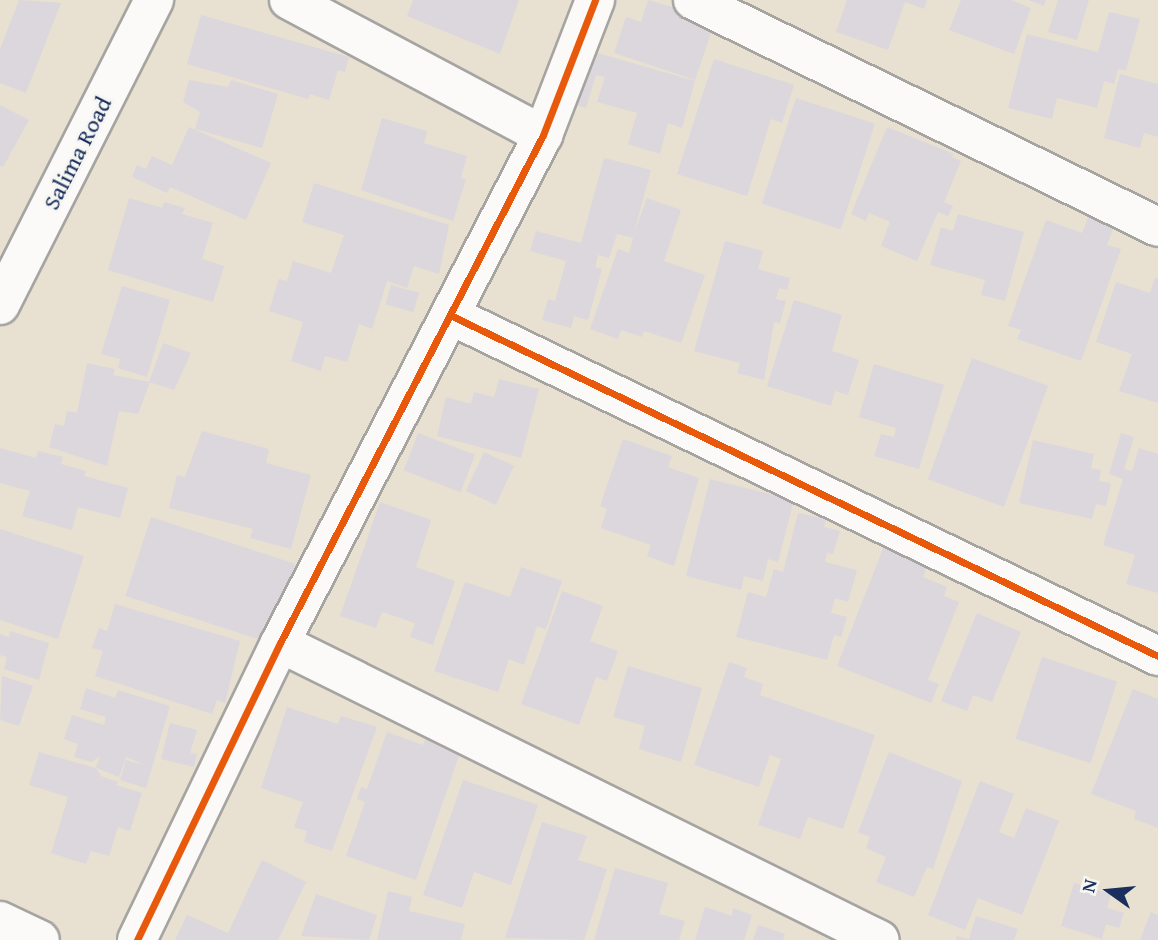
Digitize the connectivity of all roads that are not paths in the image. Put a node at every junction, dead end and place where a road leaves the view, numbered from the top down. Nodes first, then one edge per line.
1 (153, 0) edge
2 (289, 0) edge
3 (594, 0) edge
4 (693, 0) edge
5 (542, 135) junction
6 (1158, 226) edge
7 (0, 305) edge
8 (450, 315) junction
9 (280, 643) junction
10 (1158, 656) edge
11 (0, 921) edge
12 (40, 940) edge
13 (137, 940) edge
14 (880, 940) edge

1 - 7 street, Salima Road
2 - 5 street
3 - 5 street
4 - 6 street
5 - 8 street
8 - 9 street
8 - 10 street
9 - 13 street
9 - 14 street
11 - 12 street

